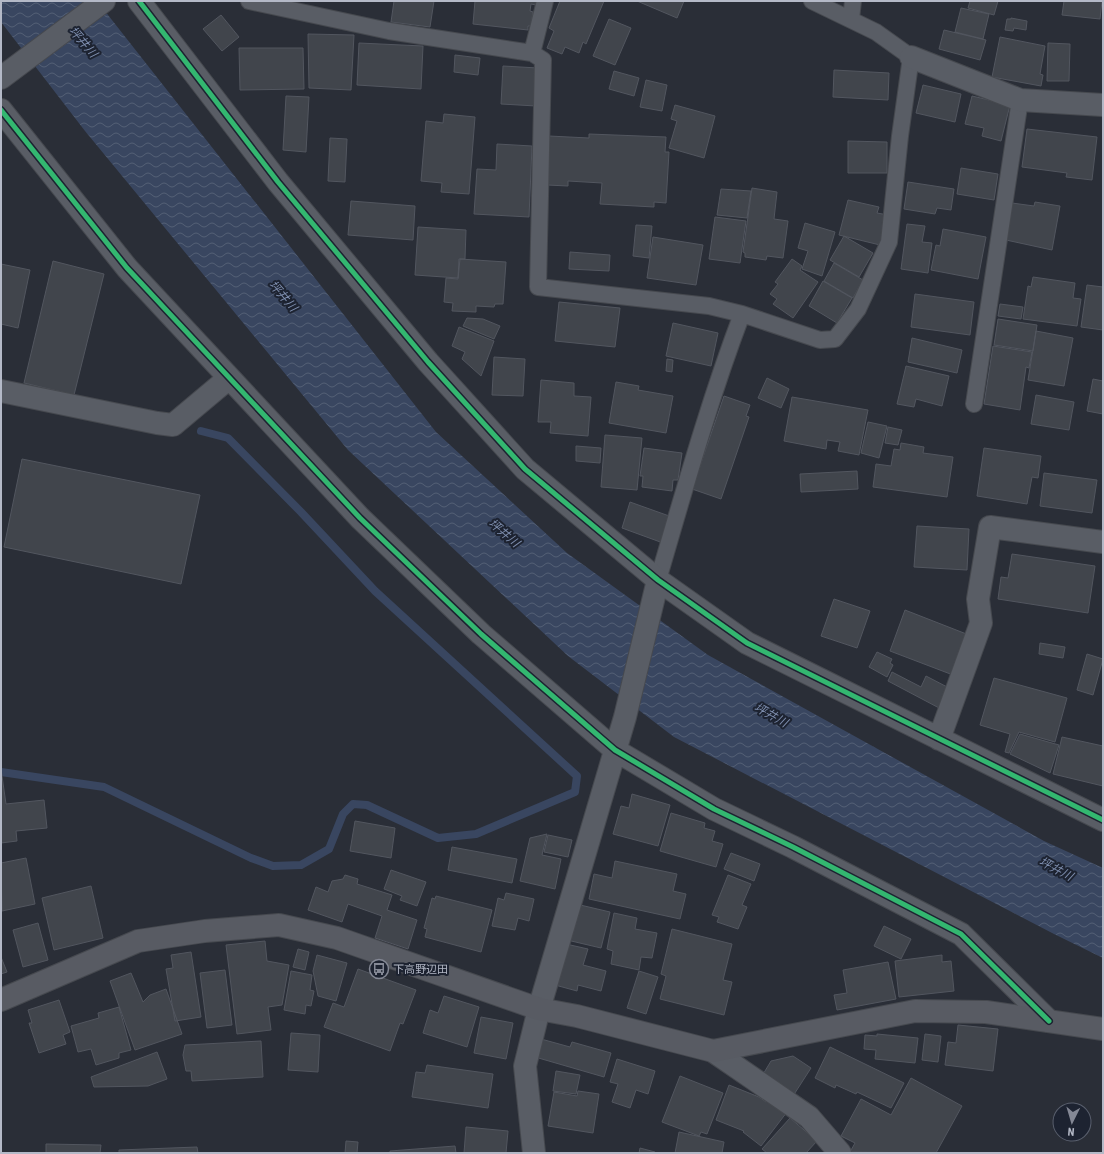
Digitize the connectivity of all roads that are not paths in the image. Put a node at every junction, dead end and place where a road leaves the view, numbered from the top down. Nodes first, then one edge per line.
1 (104, 1) edge
2 (139, 1) edge
3 (249, 1) edge
4 (545, 1) edge
5 (812, 1) edge
6 (853, 1) edge
7 (851, 20) junction
8 (532, 54) junction
9 (911, 57) junction
10 (1, 78) edge
11 (1020, 100) junction
12 (1103, 104) edge
13 (1, 110) edge
14 (742, 314) junction
15 (229, 378) junction
16 (1, 391) edge
17 (974, 404) dead end
18 (1103, 542) edge
19 (656, 589) junction
20 (939, 739) junction
21 (615, 750) junction
22 (1103, 820) edge
23 (1, 1000) edge
24 (539, 1009) junction
25 (1049, 1021) junction
26 (1103, 1029) edge
27 (713, 1051) junction
28 (534, 1153) edge
29 (840, 1153) edge

1 - 10 street
2 - 19 street
3 - 8 lane
4 - 8 lane
5 - 7 lane
6 - 7 lane
7 - 9 lane
8 - 14 lane
9 - 11 street
9 - 14 lane
11 - 12 street
11 - 17 lane
13 - 15 street
14 - 19 lane
15 - 16 street
15 - 21 street
18 - 20 street
19 - 20 street
19 - 21 street
20 - 22 street
21 - 24 street
21 - 25 street
23 - 24 street
24 - 27 street
24 - 28 street
25 - 26 street
25 - 27 street
27 - 29 street

